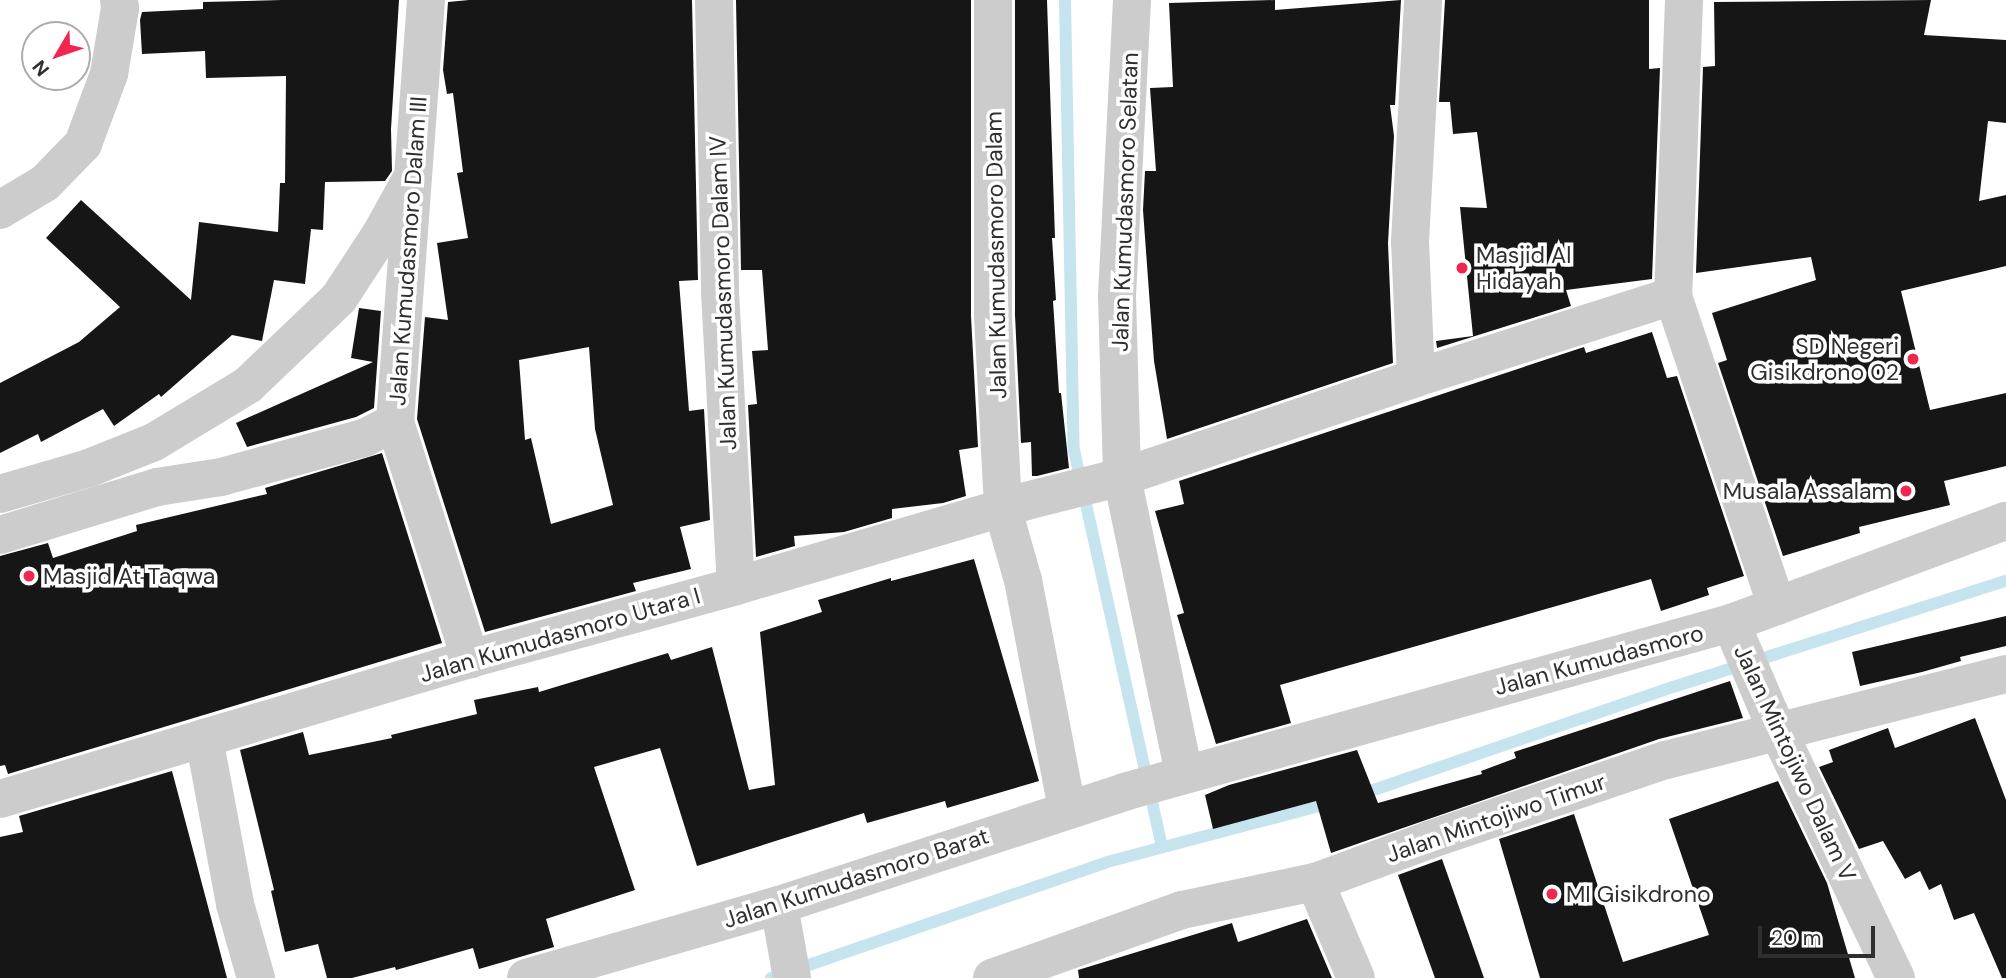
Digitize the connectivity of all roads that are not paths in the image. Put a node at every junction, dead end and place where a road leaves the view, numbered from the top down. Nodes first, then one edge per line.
1 (119, 0) edge
2 (426, 0) edge
3 (714, 0) edge
4 (993, 0) edge
5 (1132, 0) edge
6 (1423, 0) edge
7 (1684, 0) edge
8 (415, 171) junction
9 (0, 211) edge
10 (1673, 296) junction
11 (1416, 377) junction
12 (395, 422) junction
13 (1111, 480) junction
14 (0, 494) edge
15 (1015, 505) junction
16 (2006, 521) edge
17 (0, 535) edge
18 (736, 586) junction
19 (1777, 606) junction
20 (1738, 637) junction
21 (470, 659) junction
22 (2006, 674) edge
23 (1779, 733) junction
24 (204, 738) junction
25 (1177, 777) junction
26 (0, 799) edge
27 (1067, 809) junction
28 (1315, 882) junction
29 (782, 920) junction
30 (1889, 976) edge
31 (256, 978) edge
32 (526, 978) edge
33 (792, 978) edge
34 (992, 978) edge
35 (1356, 978) edge

1 - 9 street
2 - 8 street, Jalan Kumudasmoro Dalam III
3 - 18 street, Jalan Kumudasmoro Dalam IV
4 - 15 street, Jalan Kumudasmoro Dalam
5 - 13 street, Jalan Kumudasmoro Selatan
6 - 11 street
7 - 10 street
8 - 12 street, Jalan Kumudasmoro Dalam III
8 - 14 street
10 - 11 street, Jalan Kumudasmoro Utara I
10 - 19 street
11 - 13 street, Jalan Kumudasmoro Utara I
12 - 17 street
12 - 21 street, Jalan Kumudasmoro Dalam III
13 - 15 street, Jalan Kumudasmoro Utara I
13 - 25 street, Jalan Kumudasmoro Selatan
15 - 18 street, Jalan Kumudasmoro Utara I
15 - 27 street, Jalan Kumudasmoro Dalam
16 - 19 street, Jalan Kumudasmoro
18 - 21 street, Jalan Kumudasmoro Utara I
19 - 20 street, Jalan Kumudasmoro
20 - 23 street, Jalan Mintojiwo Dalam V
20 - 25 street, Jalan Kumudasmoro
21 - 24 street, Jalan Kumudasmoro Utara I
22 - 23 street, Jalan Mintojiwo Timur
23 - 28 street, Jalan Mintojiwo Timur
23 - 30 street, Jalan Mintojiwo Dalam V
24 - 26 street, Jalan Kumudasmoro Utara I
24 - 31 street
25 - 27 street, Jalan Kumudasmoro Barat
27 - 29 street, Jalan Kumudasmoro Barat
28 - 34 street, Jalan Mintojiwo Timur
28 - 35 street
29 - 32 street, Jalan Kumudasmoro Barat
29 - 33 street

